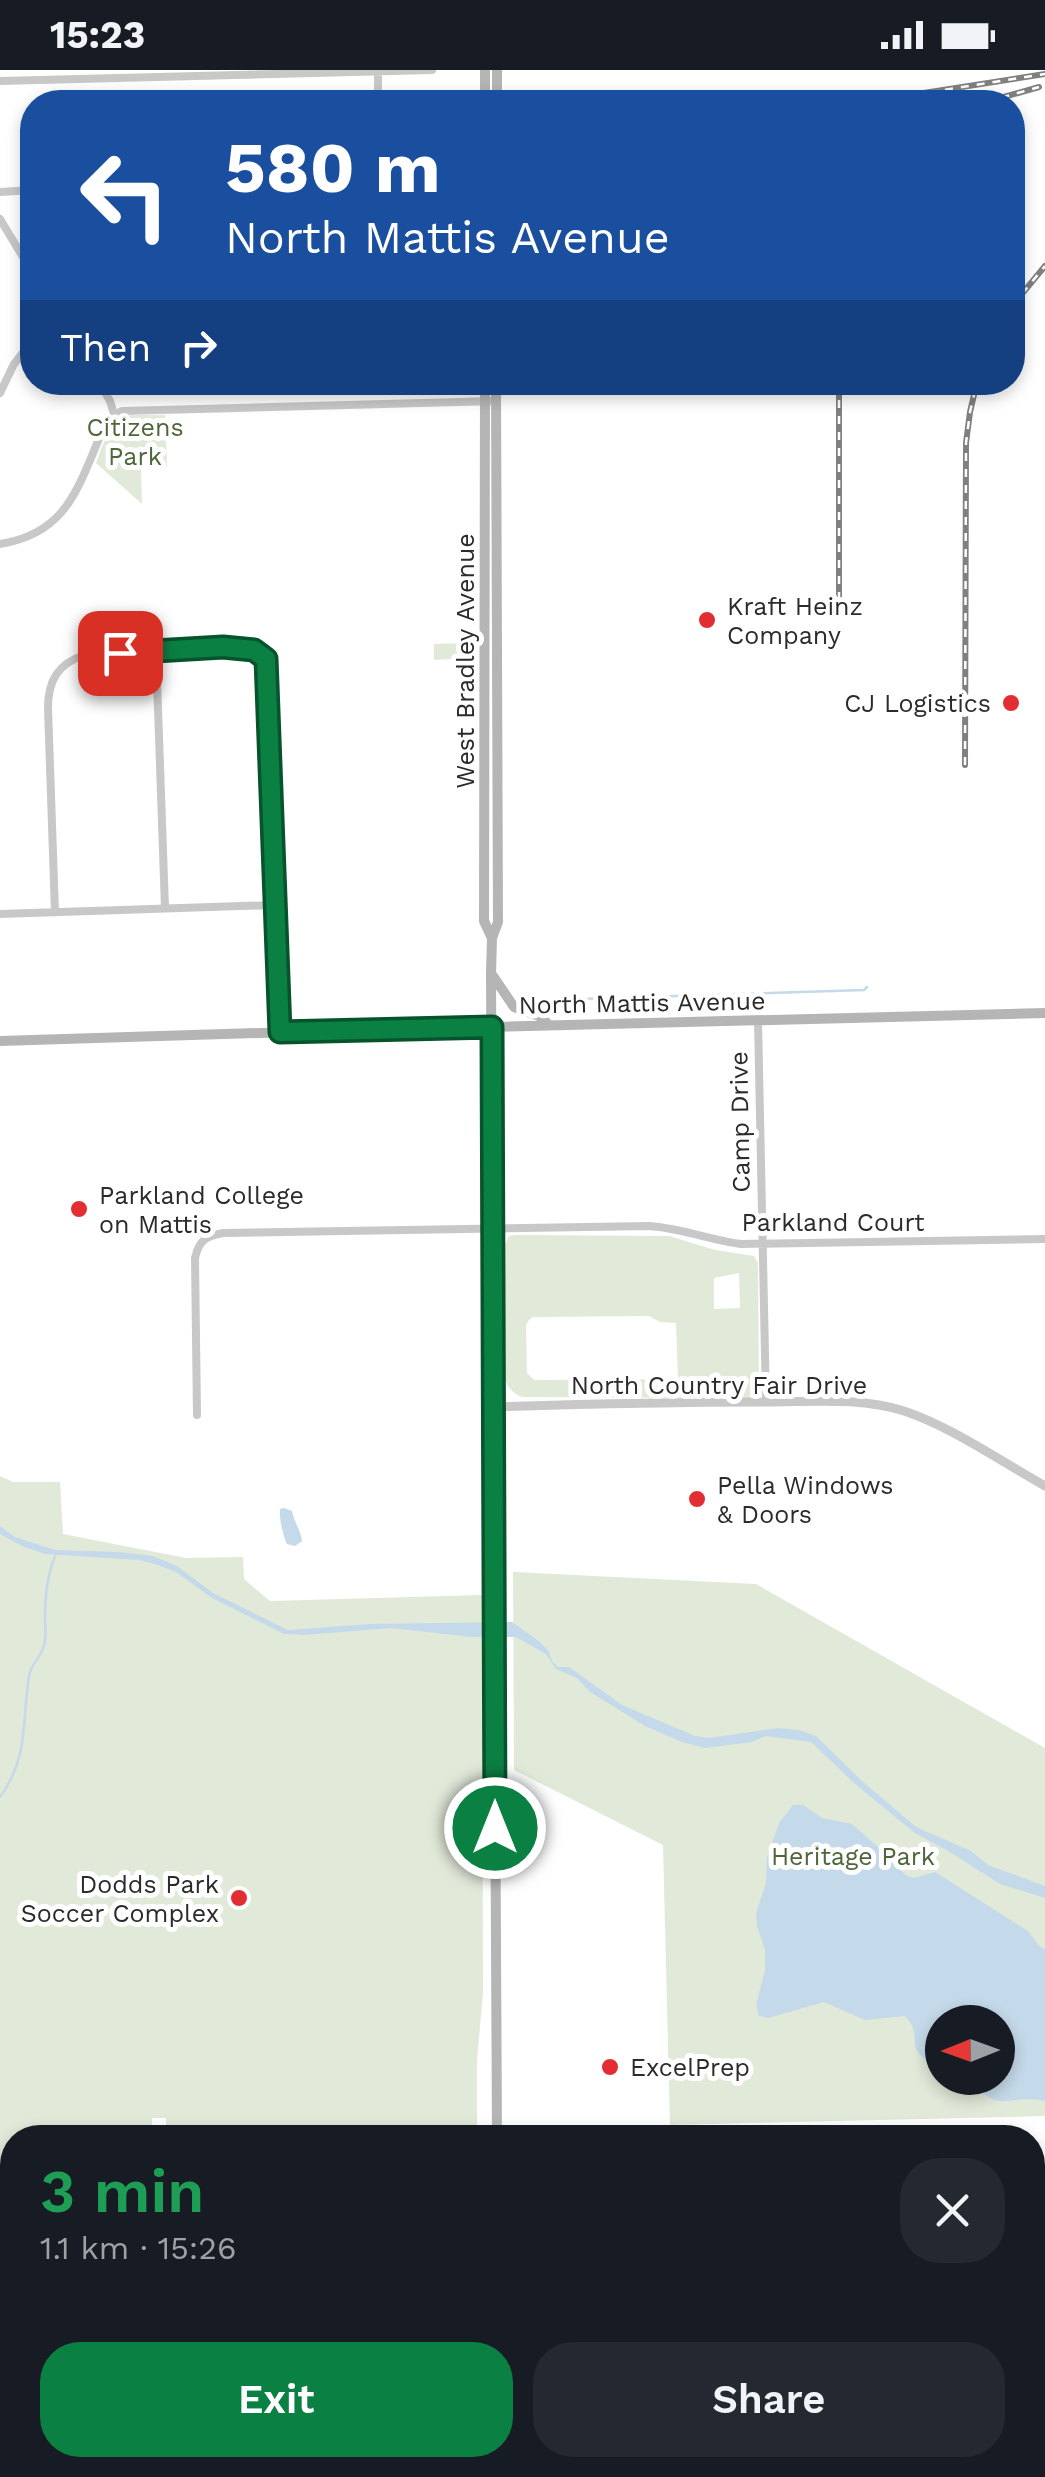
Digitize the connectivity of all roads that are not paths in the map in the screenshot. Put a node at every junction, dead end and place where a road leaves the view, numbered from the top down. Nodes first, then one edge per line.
1 (432, 70) edge
2 (378, 72) edge
3 (74, 75) edge
4 (0, 81) edge
5 (0, 220) edge
6 (20, 252) edge
7 (20, 356) edge
8 (0, 392) edge
9 (107, 395) edge
10 (489, 395) edge
11 (493, 395) edge
12 (491, 401) junction
13 (114, 414) junction
14 (0, 544) edge
15 (156, 651) junction
16 (275, 905) junction
17 (165, 908) junction
18 (56, 912) junction
19 (0, 914) edge
20 (491, 974) junction
21 (1045, 1014) edge
22 (758, 1020) junction
23 (550, 1026) junction
24 (492, 1027) junction
25 (280, 1032) junction
26 (0, 1041) edge
27 (492, 1227) junction
28 (1045, 1239) edge
29 (763, 1244) junction
30 (766, 1402) junction
31 (493, 1406) junction
32 (196, 1416) dead end
33 (1045, 1486) edge
34 (496, 2125) edge

1 - 2 street
2 - 3 street
3 - 4 street
5 - 6 street
7 - 8 street
9 - 13 street
10 - 12 main road, West Bradley Avenue
11 - 12 main road, West Bradley Avenue
12 - 13 street
12 - 20 main road, West Bradley Avenue
13 - 14 street
15 - 16 street
15 - 17 street
15 - 18 street
16 - 17 street
16 - 25 street
17 - 18 street
18 - 19 street
20 - 23 main road
20 - 24 main road, West Bradley Avenue
21 - 22 main road, North Mattis Avenue
22 - 23 main road, North Mattis Avenue
22 - 29 street, Camp Drive
23 - 24 main road, North Mattis Avenue
24 - 25 main road, North Mattis Avenue
24 - 27 main road, West Bradley Avenue
25 - 26 main road, North Mattis Avenue
27 - 29 street, Parkland Court
27 - 31 main road, West Bradley Avenue
27 - 32 street, Parkland Court
28 - 29 street, Parkland Court
29 - 30 street, Camp Drive
30 - 31 street, North Country Fair Drive
30 - 33 street, North Country Fair Drive
31 - 34 main road, West Bradley Avenue

